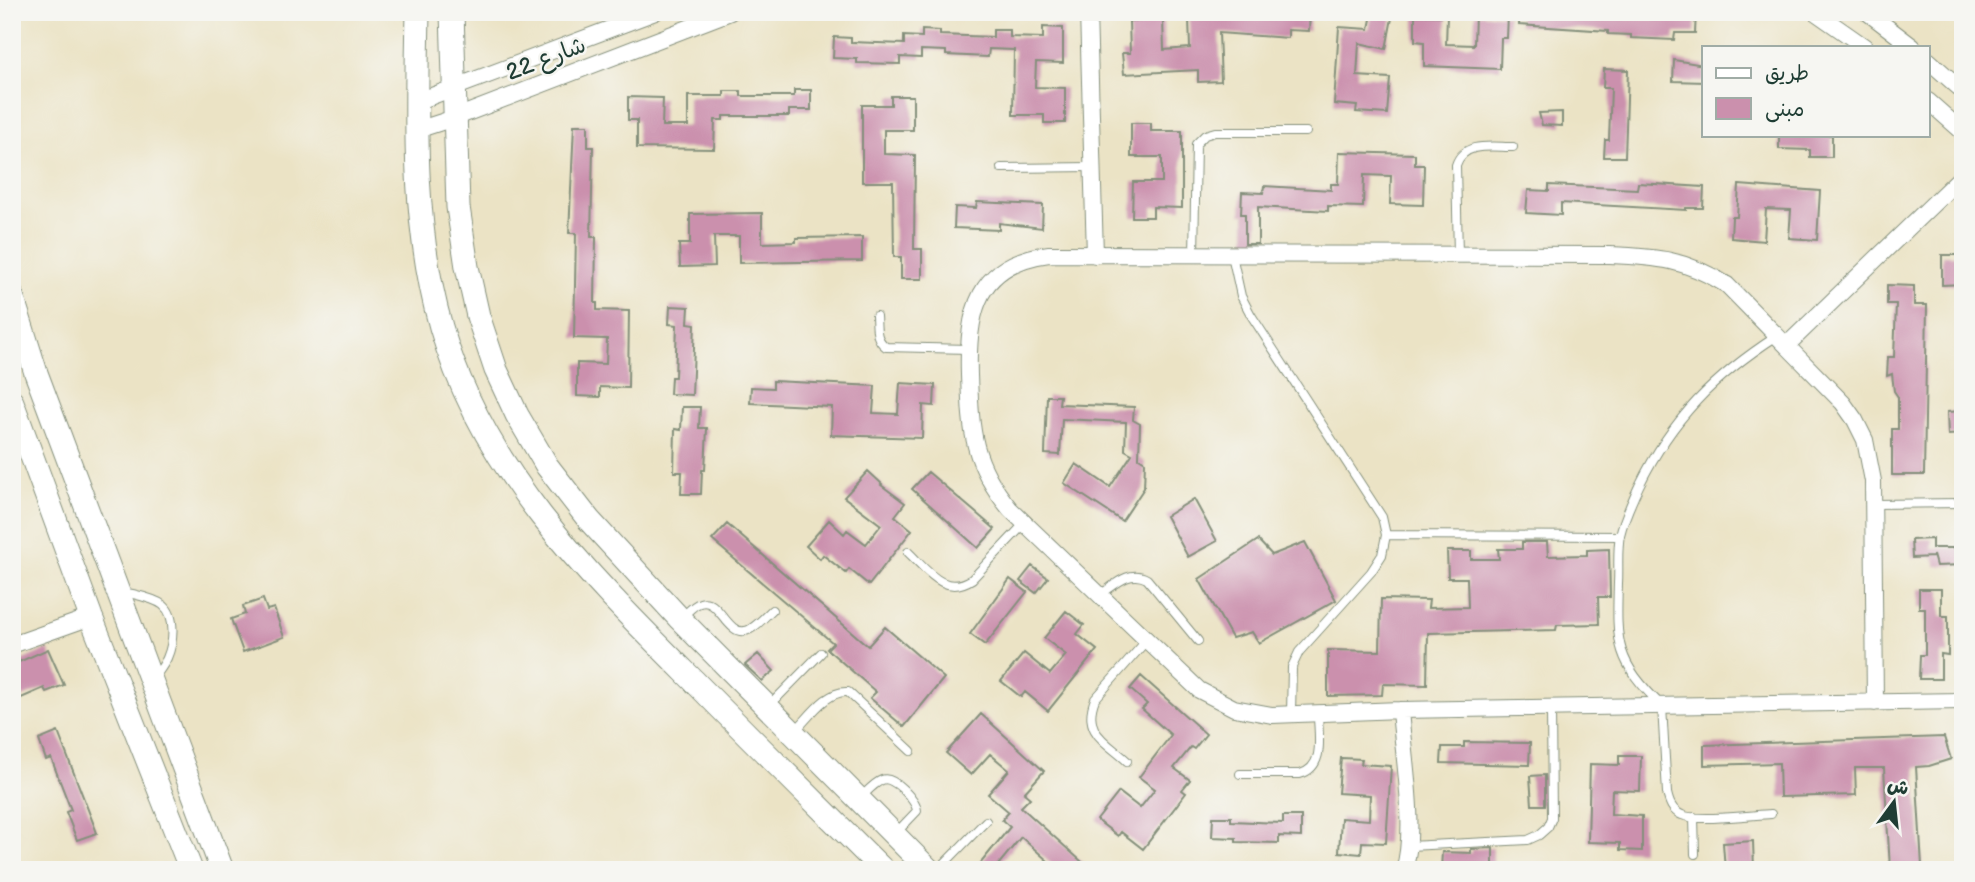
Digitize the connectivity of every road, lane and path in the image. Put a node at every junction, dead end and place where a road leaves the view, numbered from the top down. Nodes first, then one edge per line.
1 (418, 12) edge
2 (452, 12) edge
3 (655, 12) edge
4 (730, 12) edge
5 (1088, 12) edge
6 (1815, 12) edge
7 (1867, 12) edge
8 (1864, 46) edge
9 (1912, 46) edge
10 (1930, 62) edge
11 (454, 89) junction
12 (1963, 91) edge
13 (416, 102) junction
14 (1930, 103) edge
15 (454, 118) junction
16 (416, 130) junction
17 (1306, 132) dead end
18 (1963, 132) edge
19 (1513, 147) dead end
20 (1093, 167) junction
21 (1001, 168) dead end
22 (1963, 175) edge
23 (1095, 255) junction
24 (1194, 255) junction
25 (1232, 255) junction
26 (1458, 255) junction
27 (12, 296) edge
28 (876, 316) dead end
29 (1782, 340) junction
30 (969, 349) junction
31 (12, 402) edge
32 (1963, 503) edge
33 (1874, 504) junction
34 (91, 521) junction
35 (1025, 523) junction
36 (61, 534) junction
37 (1386, 535) junction
38 (1620, 536) junction
39 (908, 552) dead end
40 (117, 590) junction
41 (1100, 595) junction
42 (772, 610) dead end
43 (91, 617) junction
44 (680, 619) junction
45 (1147, 639) junction
46 (1198, 641) dead end
47 (12, 645) edge
48 (821, 653) dead end
49 (152, 683) junction
50 (1963, 701) edge
51 (1875, 703) junction
52 (1662, 706) junction
53 (768, 707) junction
54 (1551, 708) junction
55 (1400, 710) junction
56 (1291, 714) junction
57 (1318, 714) junction
58 (793, 732) junction
59 (911, 751) dead end
60 (1127, 761) dead end
61 (1240, 775) dead end
62 (860, 799) junction
63 (1771, 814) dead end
64 (1694, 817) junction
65 (986, 821) dead end
66 (895, 834) junction
67 (1409, 846) junction
68 (1695, 854) dead end
69 (191, 870) edge
70 (222, 870) edge
71 (883, 870) edge
72 (929, 870) edge
73 (938, 870) edge
74 (1404, 870) edge

1 - 13 street
2 - 11 street
3 - 11 street, شارع 22
4 - 15 street, شارع 22
5 - 20 street
6 - 8 street
7 - 9 street
10 - 12 street
11 - 13 street, شارع 22
11 - 15 street
13 - 16 street
14 - 18 street
15 - 16 street, شارع 22
15 - 44 street
16 - 71 street
17 - 24 lane
19 - 26 lane
20 - 21 lane
20 - 23 street
22 - 29 street
23 - 24 street
23 - 30 street
24 - 25 street
25 - 26 street
25 - 37 lane
26 - 29 street
27 - 34 street
28 - 30 lane
29 - 33 street
29 - 38 lane
30 - 35 street
31 - 36 street
32 - 33 lane
33 - 51 street
34 - 36 street
34 - 40 street
35 - 39 lane
35 - 41 street
36 - 43 street
37 - 38 lane
37 - 56 lane
38 - 52 lane
40 - 49 street
40 - 49 lane
41 - 45 street
41 - 46 lane
42 - 44 lane
43 - 47 street
43 - 69 street
44 - 53 street
45 - 56 street
45 - 60 lane
48 - 53 lane
49 - 70 street
50 - 51 street
51 - 52 street
52 - 54 street
52 - 64 lane
53 - 58 street
54 - 55 street
54 - 67 lane
55 - 57 street
55 - 67 street
56 - 57 street
57 - 61 lane
58 - 59 lane
58 - 62 street
62 - 66 street
62 - 66 lane
63 - 64 lane
64 - 68 lane
65 - 73 lane
66 - 72 street
67 - 74 street

